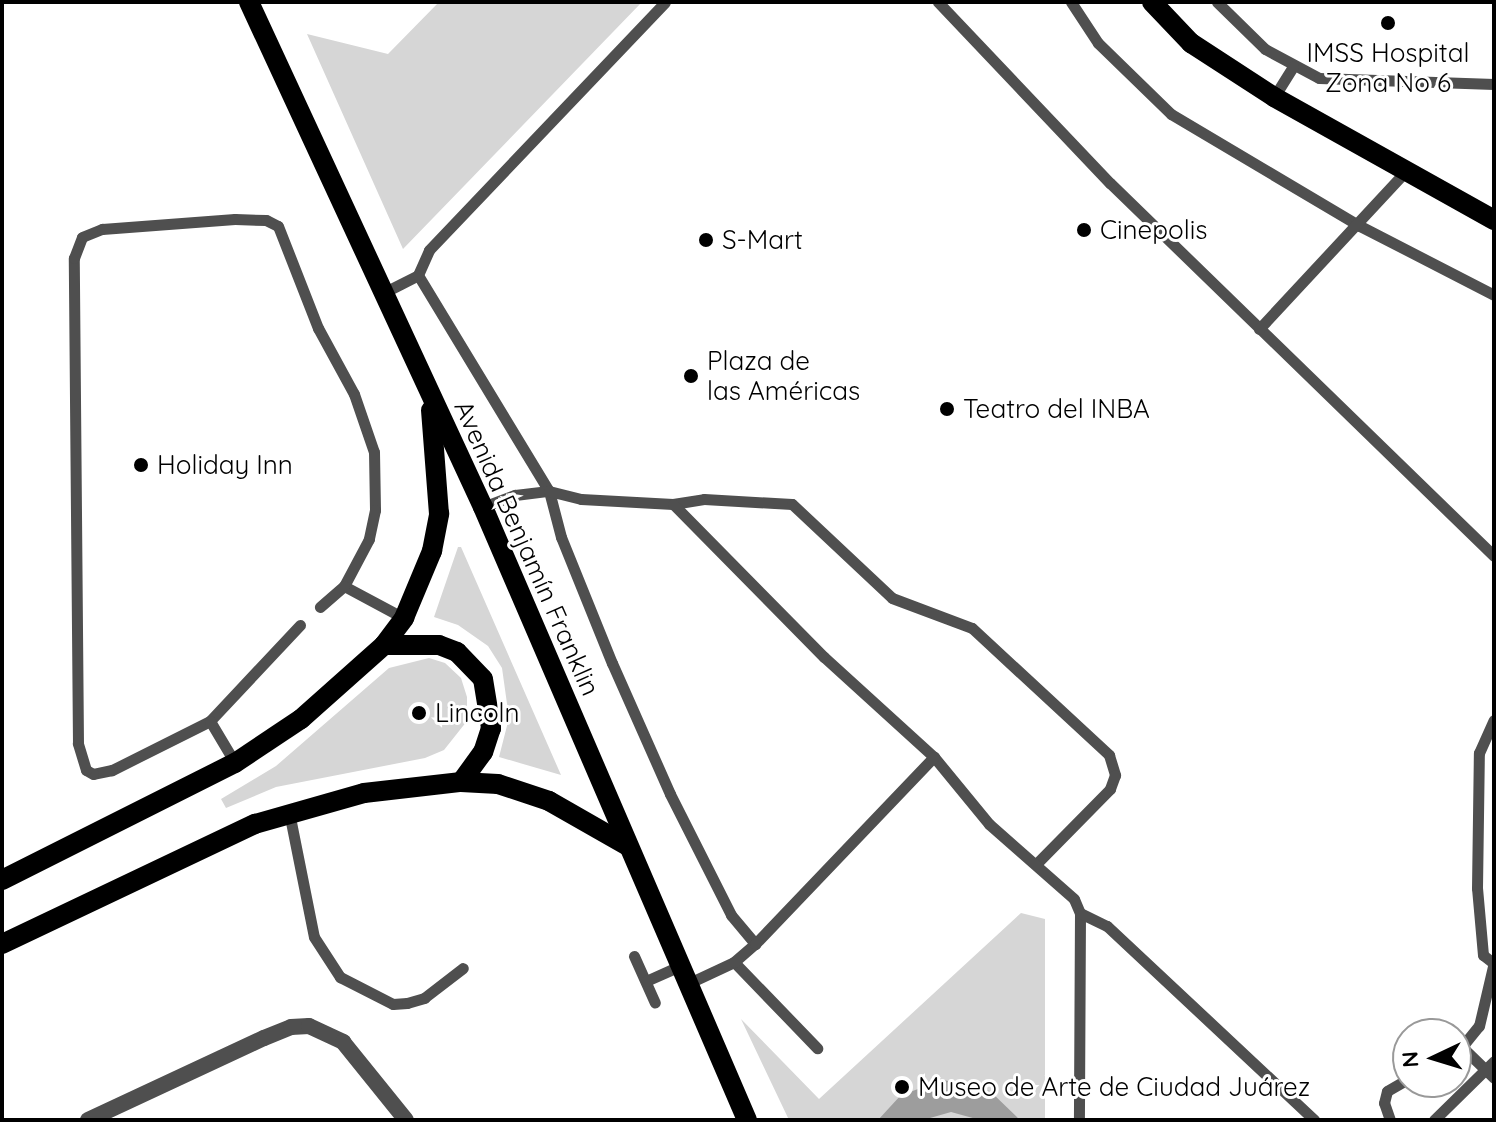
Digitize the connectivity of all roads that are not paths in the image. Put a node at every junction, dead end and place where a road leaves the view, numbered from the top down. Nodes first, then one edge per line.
1 (249, 2) edge
2 (665, 2) edge
3 (938, 2) edge
4 (1071, 2) edge
5 (1152, 2) edge
6 (1217, 2) edge
7 (1293, 67) junction
8 (1494, 84) edge
9 (1274, 97) junction
10 (1405, 172) junction
11 (1494, 220) edge
12 (1360, 226) junction
13 (418, 275) junction
14 (383, 293) junction
15 (1494, 295) edge
16 (1259, 329) junction
17 (429, 392) junction
18 (549, 491) junction
19 (673, 504) junction
20 (483, 507) junction
21 (1494, 556) edge
22 (344, 586) junction
23 (320, 607) dead end
24 (404, 618) junction
25 (300, 625) dead end
26 (384, 645) junction
27 (1494, 720) edge
28 (210, 721) junction
29 (934, 757) junction
30 (235, 763) junction
31 (461, 782) junction
32 (289, 812) junction
33 (628, 846) junction
34 (1037, 863) junction
35 (2, 880) edge
36 (1080, 913) junction
37 (2, 944) edge
38 (755, 944) junction
39 (634, 956) dead end
40 (734, 962) junction
41 (1493, 962) edge
42 (463, 968) dead end
43 (683, 975) junction
44 (646, 981) junction
45 (655, 1003) dead end
46 (1472, 1030) edge
47 (817, 1048) dead end
48 (1472, 1058) edge
49 (1491, 1070) edge
50 (1392, 1088) edge
51 (88, 1120) edge
52 (406, 1120) edge
53 (747, 1120) edge
54 (1079, 1120) edge
55 (1314, 1120) edge
56 (1390, 1120) edge
57 (1434, 1120) edge

1 - 14 main road, Avenida Benjamín Franklin
2 - 13 lane
3 - 16 lane
4 - 12 lane
5 - 9 main road
6 - 7 lane
7 - 8 lane
7 - 9 lane
9 - 10 main road
10 - 11 main road
10 - 12 lane
12 - 15 lane
12 - 16 lane
13 - 14 lane
13 - 18 lane
14 - 17 main road, Avenida Benjamín Franklin
16 - 21 lane
17 - 20 main road, Avenida Benjamín Franklin
17 - 24 main road
18 - 19 lane
18 - 20 lane
18 - 38 lane
19 - 29 lane
19 - 34 lane
20 - 33 main road, Avenida Benjamín Franklin
22 - 23 lane
22 - 24 lane
22 - 28 lane
24 - 26 main road
25 - 28 lane
26 - 30 main road
26 - 31 main road
27 - 41 lane
28 - 30 lane
29 - 34 lane
29 - 38 lane
30 - 35 main road
31 - 32 main road
31 - 33 main road
32 - 37 main road
32 - 42 lane
33 - 43 main road, Avenida Benjamín Franklin
34 - 36 lane
36 - 54 lane
36 - 55 lane
38 - 40 lane
39 - 44 lane
40 - 43 lane
40 - 47 lane
41 - 46 lane
43 - 44 lane
43 - 53 main road, Avenida Benjamín Franklin
44 - 45 lane
48 - 49 lane
49 - 57 lane
50 - 56 lane
51 - 52 street

